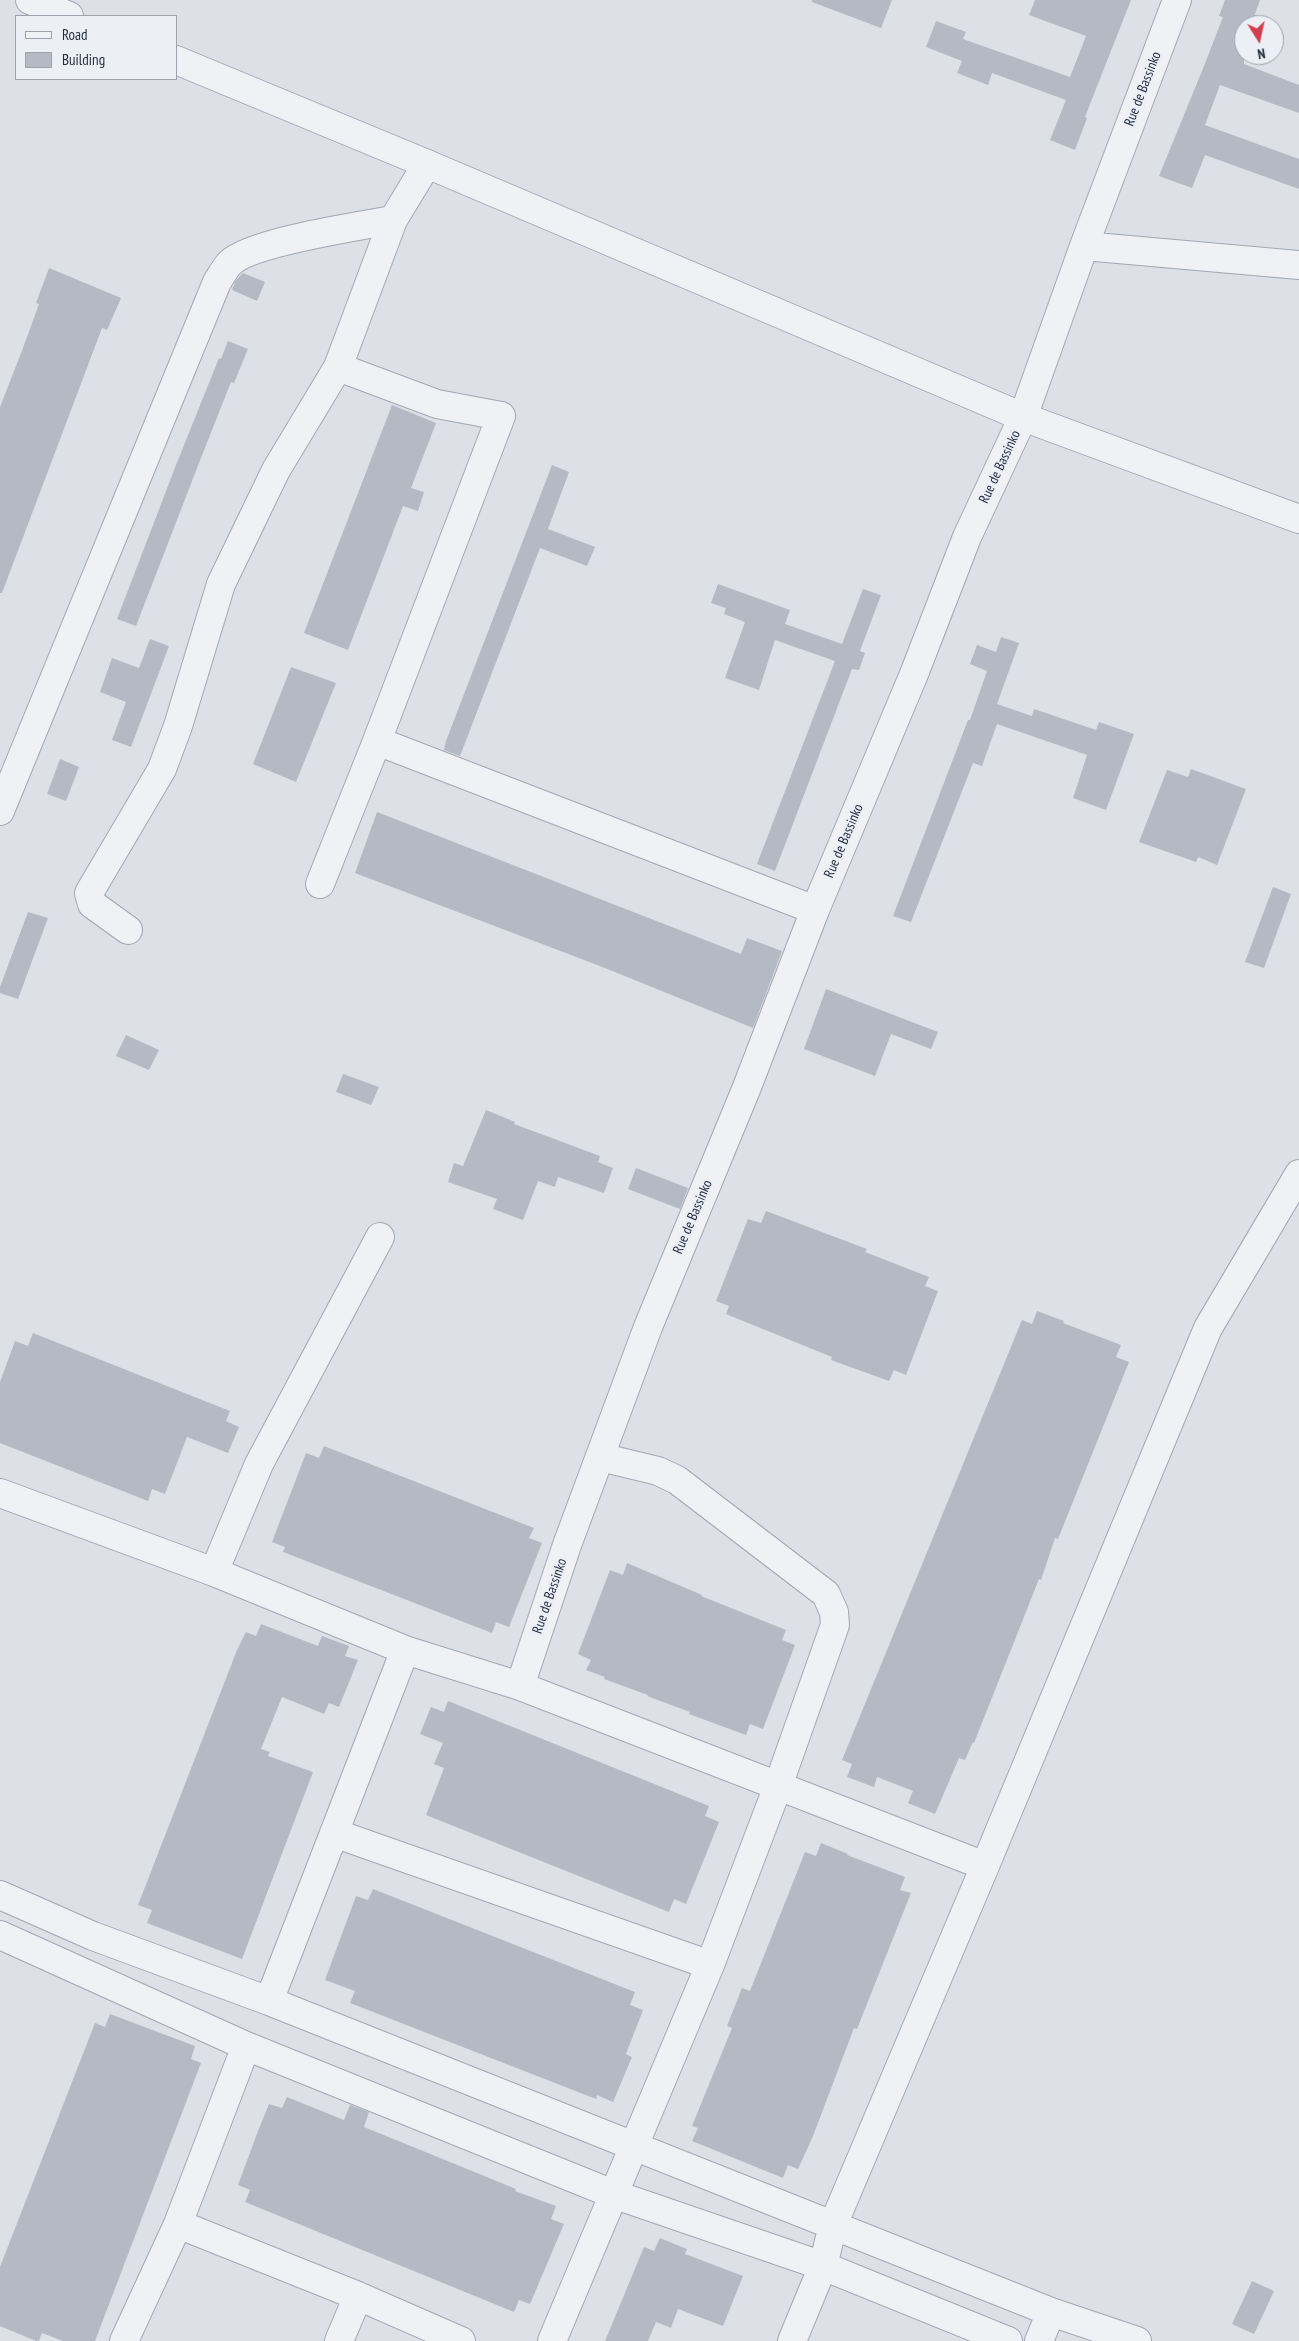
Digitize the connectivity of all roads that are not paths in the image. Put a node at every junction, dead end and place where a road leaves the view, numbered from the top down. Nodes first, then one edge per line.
1 (30, 0) edge
2 (1177, 0) edge
3 (67, 15) edge
4 (178, 61) edge
5 (427, 164) junction
6 (393, 220) junction
7 (1084, 246) junction
8 (1299, 265) edge
9 (338, 367) junction
10 (1023, 417) junction
11 (1299, 519) edge
12 (377, 741) junction
13 (0, 811) edge
14 (320, 884) dead end
15 (815, 910) junction
16 (128, 930) dead end
17 (1299, 1174) edge
18 (380, 1237) dead end
19 (600, 1457) junction
20 (0, 1493) edge
21 (214, 1572) junction
22 (405, 1650) junction
23 (520, 1686) junction
24 (778, 1786) junction
25 (334, 1833) junction
26 (985, 1866) junction
27 (0, 1895) edge
28 (0, 1935) edge
29 (710, 1964) junction
30 (268, 2001) junction
31 (246, 2046) junction
32 (634, 2147) junction
33 (613, 2194) junction
34 (178, 2224) junction
35 (833, 2225) junction
36 (823, 2266) junction
37 (358, 2296) junction
38 (1051, 2312) junction
39 (124, 2341) edge
40 (339, 2341) edge
41 (461, 2341) edge
42 (552, 2341) edge
43 (792, 2341) edge
44 (1008, 2341) edge
45 (1039, 2341) edge
46 (1136, 2341) edge

1 - 3 street
2 - 7 street, Rue de Bassinko
4 - 5 street
5 - 6 street
5 - 10 street
6 - 9 street
6 - 13 street
7 - 8 street
7 - 10 street, Rue de Bassinko
9 - 12 street
9 - 16 street
10 - 11 street
10 - 15 street, Rue de Bassinko
12 - 14 street
12 - 15 street
15 - 19 street, Rue de Bassinko
17 - 26 street
18 - 21 street
19 - 23 street, Rue de Bassinko
19 - 24 street
20 - 21 street
21 - 22 street
22 - 23 street
22 - 25 street
23 - 24 street
24 - 26 street
24 - 29 street
25 - 29 street
25 - 30 street
26 - 35 street
27 - 30 street
28 - 31 street
29 - 32 street
30 - 32 street
31 - 33 street
31 - 34 street
32 - 33 street
32 - 35 street
33 - 36 street
33 - 42 street
34 - 37 street
34 - 39 street
35 - 36 street
35 - 38 street
36 - 43 street
36 - 44 street
37 - 40 street
37 - 41 street
38 - 45 street
38 - 46 street

